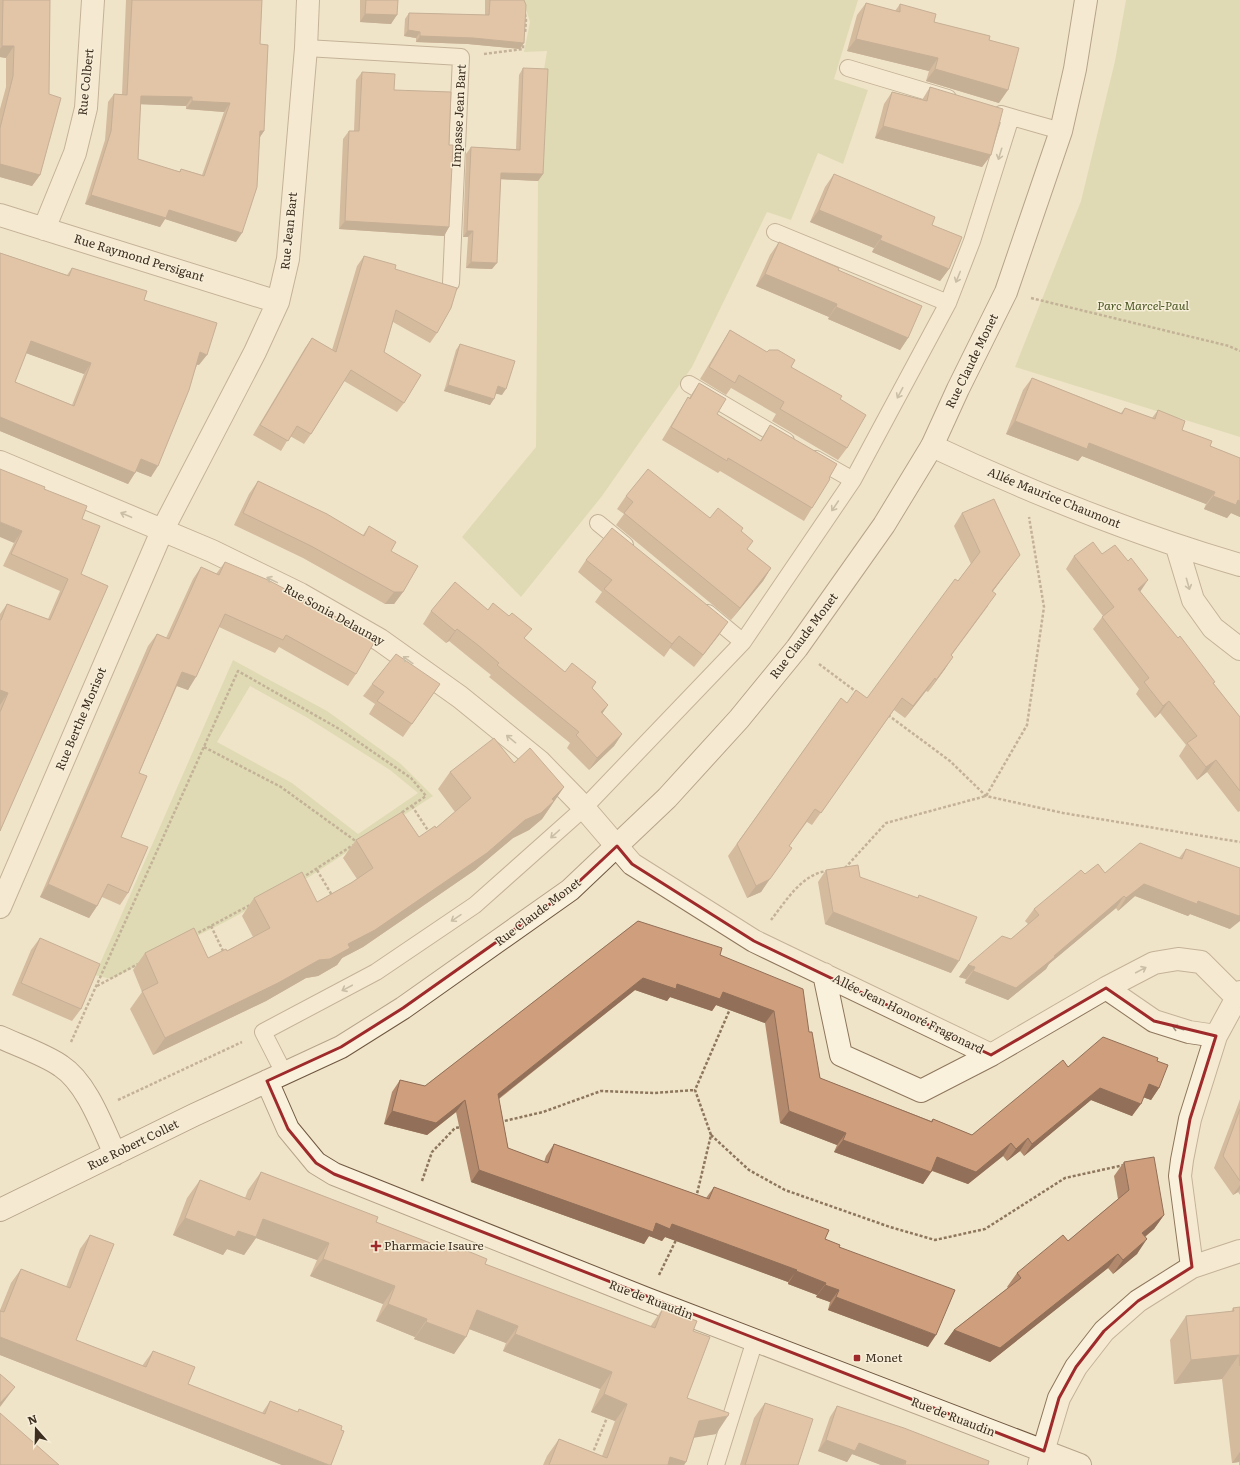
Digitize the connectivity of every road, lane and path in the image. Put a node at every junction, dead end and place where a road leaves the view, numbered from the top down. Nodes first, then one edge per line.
1 (93, 0) edge
2 (308, 0) edge
3 (1086, 0) edge
4 (523, 9) edge
5 (306, 48) junction
6 (462, 57) junction
7 (848, 68) dead end
8 (959, 101) edge
9 (989, 110) edge
10 (1011, 117) junction
11 (1060, 131) junction
12 (0, 215) edge
13 (44, 229) junction
14 (775, 232) dead end
15 (451, 283) dead end
16 (1006, 292) junction
17 (278, 302) junction
18 (948, 303) junction
19 (1240, 351) edge
20 (689, 384) dead end
21 (932, 446) junction
22 (0, 462) edge
23 (853, 480) junction
24 (1025, 489) junction
25 (598, 523) dead end
26 (162, 531) junction
27 (1177, 547) junction
28 (634, 553) edge
29 (1240, 565) edge
30 (695, 602) edge
31 (743, 642) junction
32 (797, 648) junction
33 (1240, 649) edge
34 (861, 695) edge
35 (887, 714) edge
36 (204, 746) junction
37 (986, 796) junction
38 (412, 806) junction
39 (584, 808) junction
40 (400, 814) edge
41 (364, 838) edge
42 (433, 839) edge
43 (358, 842) junction
44 (1240, 842) edge
45 (617, 846) junction
46 (317, 870) junction
47 (844, 870) edge
48 (831, 871) edge
49 (296, 881) edge
50 (253, 904) dead end
51 (337, 904) edge
52 (0, 908) edge
53 (211, 926) junction
54 (191, 937) edge
55 (754, 941) junction
56 (225, 954) edge
57 (144, 962) edge
58 (824, 974) junction
59 (96, 986) junction
60 (1106, 988) junction
61 (1238, 995) edge
62 (730, 1008) edge
63 (263, 1032) junction
64 (1216, 1036) junction
65 (0, 1037) edge
66 (991, 1055) junction
67 (61, 1065) junction
68 (276, 1077) junction
69 (695, 1090) junction
70 (94, 1112) junction
71 (498, 1123) edge
72 (470, 1126) edge
73 (711, 1135) junction
74 (114, 1154) junction
75 (1125, 1165) edge
76 (694, 1202) edge
77 (414, 1206) junction
78 (0, 1210) edge
79 (678, 1237) edge
80 (1240, 1251) edge
81 (1192, 1267) junction
82 (647, 1299) junction
83 (755, 1340) junction
84 (610, 1408) edge
85 (591, 1458) edge
86 (1041, 1458) edge
87 (716, 1465) edge
88 (1080, 1465) edge

1 - 13 street, Rue Colbert
2 - 5 street, Rue Jean Bart
3 - 11 street, Rue Claude Monet
4 - 6 path
5 - 6 lane, Impasse Jean Bart
5 - 17 street, Rue Jean Bart
6 - 15 lane, Impasse Jean Bart
7 - 8 lane
9 - 10 lane
10 - 11 lane
10 -> 18 lane
11 - 16 street, Rue Claude Monet
12 - 13 street, Rue Raymond Persigant
13 - 17 street, Rue Raymond Persigant
14 - 18 lane
16 - 19 path
16 - 21 street, Rue Claude Monet
17 - 26 street, Rue Jean Bart
18 -> 23 lane
20 - 23 lane
21 - 24 street, Allée Maurice Chaumont
21 - 32 street, Rue Claude Monet
26 -> 22 street, Rue Sonia Delaunay
23 -> 31 lane
24 - 27 street, Allée Maurice Chaumont
24 - 37 path
25 - 28 lane
39 -> 26 street, Rue Sonia Delaunay
26 - 52 street, Rue Berthe Morisot
27 - 29 street, Allée Maurice Chaumont
27 -> 33 street
30 - 31 lane
31 - 39 lane
32 - 34 path
32 - 45 street, Rue Claude Monet
35 - 37 path
36 - 38 path
36 - 43 path
36 - 59 path
37 - 44 path
37 - 47 path
38 - 40 path
38 - 42 path
39 - 45 street, Rue Sonia Delaunay
39 -> 63 lane
41 - 43 path
43 - 46 path
45 - 55 street, Allée Jean Honoré Fragonard
45 - 68 street, Rue Claude Monet
46 - 49 path
46 - 51 path
48 - 55 path
50 - 53 path
53 - 54 path
53 - 56 path
55 - 58 street, Allée Jean Honoré Fragonard
57 - 59 path
58 - 66 street, Allée Jean Honoré Fragonard
58 - 66 street, Allée Jean Honoré Fragonard
59 - 67 path
60 -> 61 street, Allée Jean Honoré Fragonard
64 -> 60 street
60 - 66 street, Allée Jean Honoré Fragonard
61 - 64 street, Allée Jean Honoré Fragonard
62 - 69 path
63 - 68 lane
63 - 70 path
64 - 81 street, Allée Jean Honoré Fragonard
65 - 67 street
67 - 70 street
68 - 74 street, Rue Robert Collet
68 - 77 street, Rue de Ruaudin
69 - 71 path
69 - 73 path
70 - 74 street
72 - 77 path
73 - 75 path
73 - 76 path
74 - 78 street, Rue Robert Collet
77 - 82 street, Rue de Ruaudin
79 - 82 path
80 - 81 street
81 - 86 street
82 - 83 street, Rue de Ruaudin
83 - 86 street, Rue de Ruaudin
83 - 87 lane
84 - 85 path
86 - 88 street, Rue de Ruaudin

